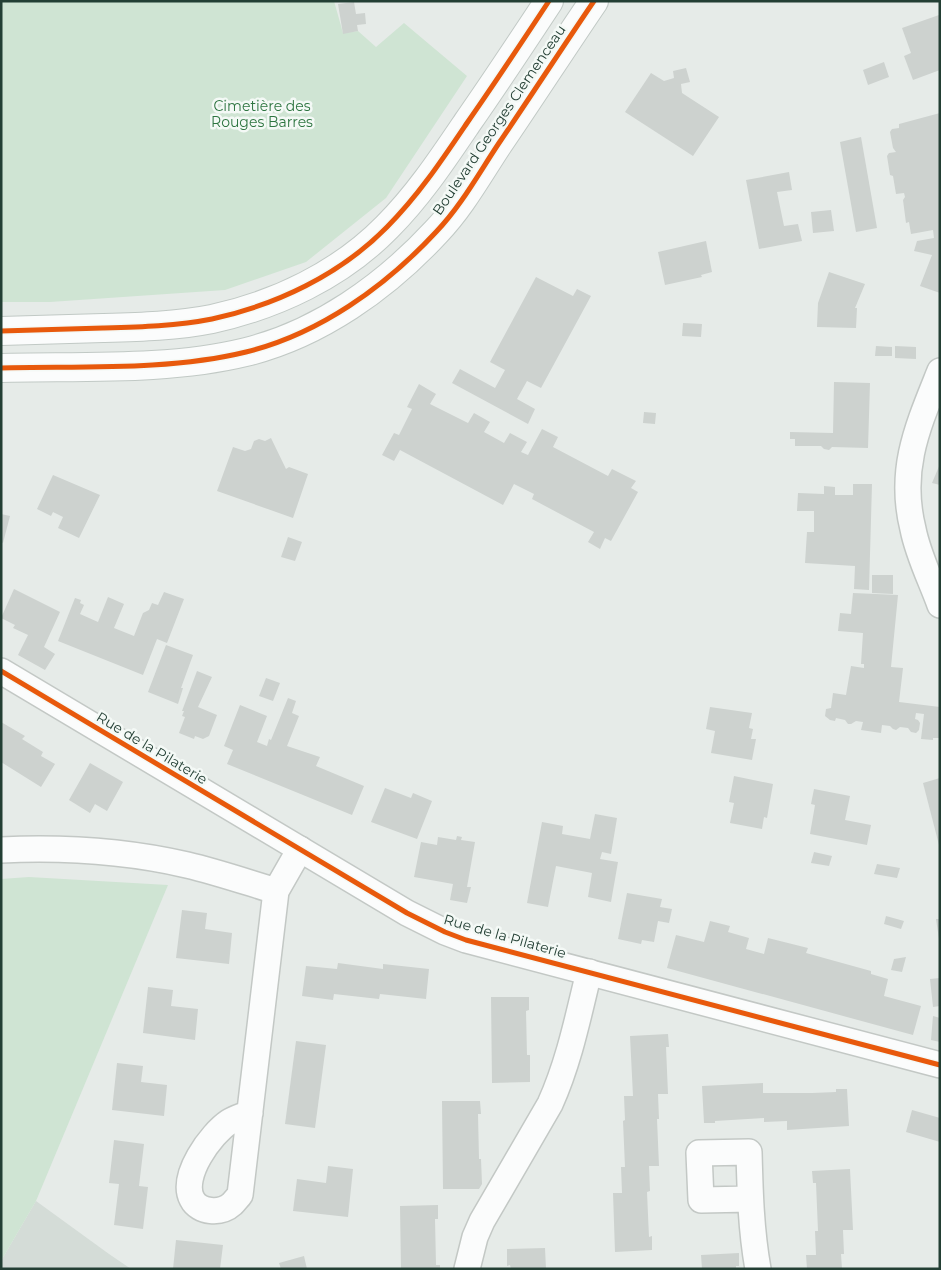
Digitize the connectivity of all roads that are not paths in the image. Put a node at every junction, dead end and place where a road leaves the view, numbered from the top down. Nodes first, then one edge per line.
1 (549, 1) edge
2 (594, 1) edge
3 (1, 331) edge
4 (1, 368) edge
5 (940, 371) edge
6 (940, 605) edge
7 (1, 670) edge
8 (300, 849) junction
9 (1, 850) edge
10 (276, 891) junction
11 (589, 972) junction
12 (940, 1065) edge
13 (250, 1113) dead end
14 (750, 1199) dead end
15 (467, 1269) edge
16 (758, 1269) edge

1 - 3 main road, Boulevard Georges Clemenceau
2 - 4 main road, Boulevard Georges Clemenceau
5 - 6 street
7 - 8 street, Rue de la Pilaterie
8 - 10 street
8 - 11 street, Rue de la Pilaterie
9 - 10 street
10 - 13 street
11 - 12 street, Rue de la Pilaterie
11 - 15 street
14 - 16 street

